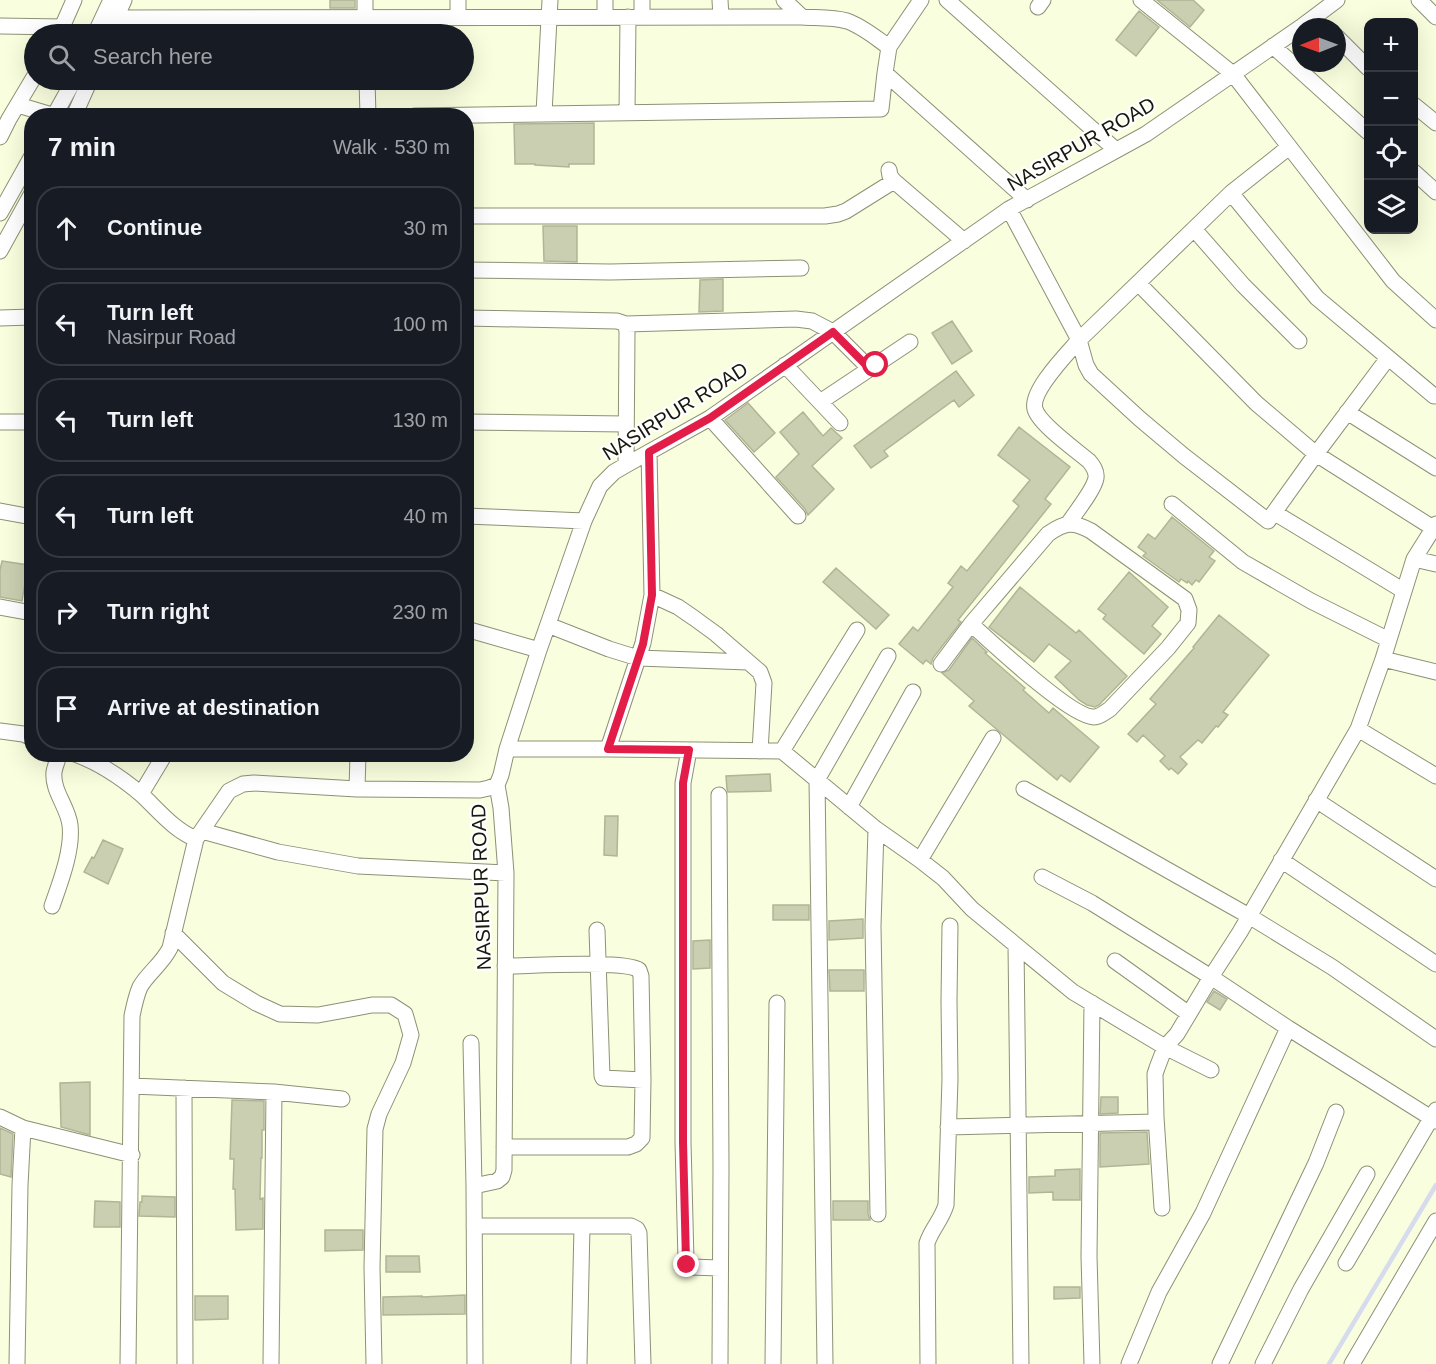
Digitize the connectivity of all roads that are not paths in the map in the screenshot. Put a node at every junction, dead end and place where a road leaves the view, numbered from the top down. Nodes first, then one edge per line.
1 (74, 0) edge
2 (111, 0) edge
3 (124, 0) edge
4 (365, 0) edge
5 (458, 0) edge
6 (550, 0) edge
7 (605, 0) edge
8 (642, 0) edge
9 (720, 0) edge
10 (784, 0) edge
11 (921, 0) edge
12 (947, 0) edge
13 (1141, 0) edge
14 (1337, 0) edge
15 (1419, 0) edge
16 (364, 17) junction
17 (458, 17) junction
18 (550, 17) junction
19 (605, 17) junction
20 (635, 17) junction
21 (721, 17) junction
22 (802, 17) junction
23 (1436, 17) edge
24 (116, 18) junction
25 (1325, 18) edge
26 (64, 24) edge
27 (100, 24) edge
28 (113, 24) edge
29 (364, 24) edge
30 (0, 26) edge
31 (24, 28) edge
32 (1292, 33) edge
33 (1273, 46) junction
34 (1346, 46) edge
35 (889, 47) junction
36 (1364, 64) edge
37 (885, 73) junction
38 (1233, 74) junction
39 (27, 90) edge
40 (68, 90) edge
41 (86, 90) edge
42 (368, 90) edge
43 (18, 105) junction
44 (29, 108) edge
45 (58, 108) edge
46 (78, 108) edge
47 (368, 108) edge
48 (1418, 109) edge
49 (627, 112) junction
50 (544, 113) junction
51 (474, 115) edge
52 (1436, 123) edge
53 (1364, 128) edge
54 (2, 129) edge
55 (1289, 147) junction
56 (1116, 150) junction
57 (24, 170) edge
58 (1418, 176) edge
59 (1436, 192) edge
60 (1231, 194) junction
61 (1027, 200) junction
62 (24, 207) edge
63 (1009, 209) junction
64 (0, 213) edge
65 (474, 216) edge
66 (14, 224) junction
67 (24, 224) edge
68 (1194, 229) junction
69 (964, 241) junction
70 (0, 251) edge
71 (801, 268) dead end
72 (474, 270) edge
73 (1138, 283) junction
74 (24, 317) edge
75 (0, 318) edge
76 (474, 318) edge
77 (1436, 320) edge
78 (626, 324) junction
79 (833, 332) junction
80 (1079, 340) junction
81 (1299, 341) dead end
82 (909, 342) dead end
83 (1388, 358) junction
84 (785, 365) junction
85 (870, 369) junction
86 (1434, 396) dead end
87 (820, 402) junction
88 (1347, 412) junction
89 (710, 418) junction
90 (0, 422) edge
91 (24, 422) edge
92 (474, 423) edge
93 (840, 423) dead end
94 (625, 424) junction
95 (649, 452) junction
96 (1316, 454) junction
97 (626, 465) junction
98 (1436, 468) edge
99 (1172, 504) dead end
100 (0, 511) edge
101 (1275, 513) junction
102 (24, 516) edge
103 (474, 516) edge
104 (798, 516) dead end
105 (584, 520) junction
106 (1068, 524) junction
107 (1434, 526) edge
108 (1414, 560) junction
109 (1436, 564) edge
110 (1404, 591) junction
111 (652, 595) junction
112 (0, 607) edge
113 (24, 612) edge
114 (971, 624) junction
115 (548, 625) junction
116 (857, 630) dead end
117 (474, 631) edge
118 (1389, 640) junction
119 (539, 650) junction
120 (888, 656) dead end
121 (638, 658) junction
122 (1383, 659) junction
123 (748, 662) junction
124 (941, 664) dead end
125 (1436, 672) edge
126 (913, 692) dead end
127 (1358, 729) junction
128 (0, 731) edge
129 (24, 734) edge
130 (993, 738) dead end
131 (507, 749) junction
132 (608, 749) junction
133 (689, 750) junction
134 (760, 751) junction
135 (782, 751) junction
136 (57, 762) edge
137 (94, 762) edge
138 (160, 762) edge
139 (358, 762) edge
140 (1436, 776) edge
141 (817, 780) junction
142 (497, 785) junction
143 (357, 789) junction
144 (1024, 789) dead end
145 (141, 794) junction
146 (719, 795) dead end
147 (1316, 800) junction
148 (849, 807) junction
149 (876, 829) junction
150 (199, 835) junction
151 (920, 860) junction
152 (1281, 860) junction
153 (506, 873) junction
154 (1042, 877) dead end
155 (1436, 879) edge
156 (52, 906) dead end
157 (1249, 916) junction
158 (951, 926) dead end
159 (597, 930) dead end
160 (173, 933) junction
161 (1016, 945) junction
162 (1115, 961) dead end
163 (1436, 964) edge
164 (598, 965) junction
165 (505, 966) junction
166 (1210, 977) junction
167 (777, 1003) dead end
168 (1092, 1003) junction
169 (1189, 1014) junction
170 (1288, 1028) junction
171 (1436, 1039) edge
172 (471, 1044) dead end
173 (1165, 1047) junction
174 (1211, 1070) dead end
175 (643, 1080) junction
176 (132, 1086) junction
177 (184, 1088) junction
178 (274, 1092) junction
179 (342, 1099) dead end
180 (1336, 1112) dead end
181 (1435, 1116) edge
182 (0, 1117) edge
183 (1156, 1122) junction
184 (1090, 1124) junction
185 (1018, 1125) junction
186 (948, 1127) junction
187 (23, 1128) junction
188 (504, 1147) junction
189 (132, 1155) junction
190 (1367, 1174) dead end
191 (474, 1186) junction
192 (1162, 1208) dead end
193 (878, 1214) dead end
194 (1436, 1221) edge
195 (474, 1226) junction
196 (582, 1226) junction
197 (1346, 1263) dead end
198 (720, 1268) junction
199 (17, 1364) edge
200 (128, 1364) edge
201 (184, 1364) edge
202 (271, 1364) edge
203 (374, 1364) edge
204 (475, 1364) edge
205 (579, 1364) edge
206 (643, 1364) edge
207 (720, 1364) edge
208 (773, 1364) edge
209 (825, 1364) edge
210 (928, 1364) edge
211 (1021, 1364) edge
212 (1092, 1364) edge
213 (1129, 1364) edge
214 (1220, 1364) edge
215 (1263, 1364) edge
216 (1353, 1364) edge

1 - 26 street
2 - 27 street
3 - 24 street
4 - 16 street
5 - 17 street
6 - 18 street
7 - 19 street
8 - 20 street
9 - 21 street
10 - 22 street
11 - 35 street
12 - 56 street
13 - 38 street
14 - 25 street, NASIRPUR ROAD
15 - 23 street
16 - 17 street
16 - 24 street
16 - 29 street
17 - 18 street
18 - 19 street
18 - 50 street
19 - 20 street
20 - 21 street
20 - 49 street
21 - 22 street
22 - 35 street
24 - 28 street
30 - 31 street
32 - 33 street, NASIRPUR ROAD
33 - 38 street, NASIRPUR ROAD
33 - 53 street
34 - 36 street
35 - 37 street
37 - 49 street
37 - 61 street
38 - 55 street
38 - 56 street, NASIRPUR ROAD
39 - 43 street
40 - 45 street
41 - 46 street
42 - 47 street
43 - 44 street
43 - 54 street
48 - 52 street
49 - 50 street
50 - 51 street
55 - 60 street
55 - 77 street
56 - 61 street, NASIRPUR ROAD
57 - 64 street
58 - 59 street
60 - 68 street
60 - 83 street
61 - 63 street, NASIRPUR ROAD
62 - 66 street
63 - 69 street, NASIRPUR ROAD
63 - 80 street
65 - 69 street
66 - 67 street
66 - 70 street
68 - 73 street
68 - 81 street
69 - 79 street, NASIRPUR ROAD
71 - 72 street
73 - 80 street
73 - 96 street
74 - 75 street
76 - 78 street
78 - 79 street
78 - 94 street
79 - 84 street, NASIRPUR ROAD
79 - 85 street
80 - 101 street
80 - 106 street
82 - 85 street
83 - 86 street
83 - 88 street
84 - 87 street
84 - 89 street, NASIRPUR ROAD
85 - 87 street
87 - 93 street
88 - 96 street
88 - 98 street
89 - 95 street, NASIRPUR ROAD
89 - 104 street
90 - 91 street
92 - 94 street
94 - 97 street
95 - 97 street, NASIRPUR ROAD
95 - 111 street
96 - 101 street
96 - 107 street
97 - 105 street, NASIRPUR ROAD
99 - 118 street
100 - 102 street
101 - 110 street
103 - 105 street
105 - 115 street, NASIRPUR ROAD
106 - 114 street
106 - 114 street
107 - 108 street
108 - 109 street
108 - 110 street
110 - 118 street
111 - 121 street
111 - 123 street
112 - 113 street
114 - 124 street
115 - 119 street, NASIRPUR ROAD
115 - 121 street
116 - 135 street
117 - 119 street
118 - 122 street
119 - 131 street, NASIRPUR ROAD
120 - 141 street
121 - 123 street
121 - 132 street
122 - 125 street
122 - 127 street
123 - 134 street
126 - 148 street
127 - 140 street
127 - 147 street
128 - 129 street
130 - 151 street
131 - 132 street
131 - 142 street, NASIRPUR ROAD
132 - 133 street
133 - 134 street
133 - 198 street
134 - 135 street
135 - 141 street
136 - 156 street
137 - 145 street
138 - 145 street
139 - 143 street
141 - 148 street
141 - 209 street
142 - 143 street
142 - 153 street, NASIRPUR ROAD
143 - 150 street
144 - 157 street
145 - 150 street
146 - 198 street
147 - 152 street
147 - 155 street
148 - 149 street
149 - 151 street
149 - 193 street
150 - 153 street
150 - 160 street
151 - 161 street
152 - 157 street
152 - 163 street
153 - 165 street, NASIRPUR ROAD
154 - 166 street
157 - 166 street
157 - 171 street
158 - 186 street
159 - 164 street
160 - 176 street
160 - 203 street
161 - 168 street
161 - 185 street
162 - 169 street
164 - 165 street
164 - 175 street
164 - 175 street
165 - 188 street, NASIRPUR ROAD
166 - 169 street
166 - 170 street
167 - 208 street
168 - 173 street
168 - 184 street
169 - 173 street
170 - 181 street
170 - 213 street
172 - 191 street
173 - 174 street
173 - 183 street
175 - 188 street
176 - 177 street
176 - 189 street
177 - 178 street
177 - 201 street
178 - 179 street
178 - 202 street
180 - 214 street
181 - 197 street
182 - 187 street
183 - 184 street
183 - 192 street
184 - 185 street
184 - 212 street
185 - 186 street
185 - 211 street
186 - 210 street
187 - 189 street
187 - 199 street
188 - 191 street, NASIRPUR ROAD
189 - 200 street
190 - 215 street
191 - 195 street
194 - 216 street
195 - 196 street
195 - 204 street
196 - 205 street
196 - 206 street
198 - 207 street

